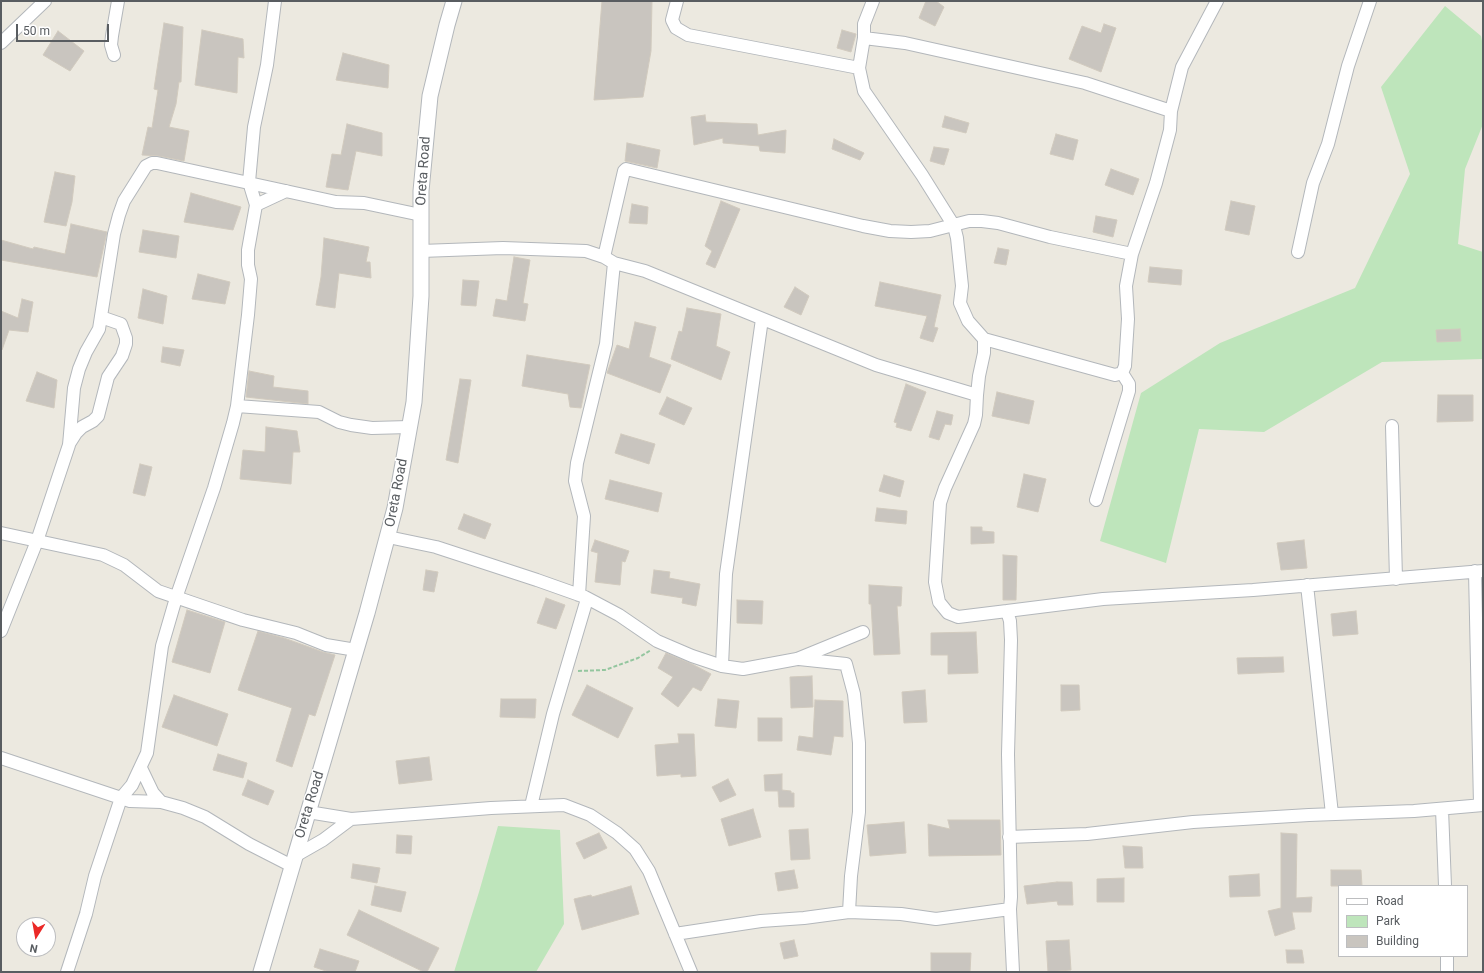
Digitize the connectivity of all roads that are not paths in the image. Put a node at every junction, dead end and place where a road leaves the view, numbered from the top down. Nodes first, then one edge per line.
1 (45, 1) edge
2 (118, 1) edge
3 (275, 1) edge
4 (454, 1) edge
5 (676, 1) edge
6 (873, 1) edge
7 (1217, 1) edge
8 (1370, 1) edge
9 (864, 38) junction
10 (1, 43) edge
11 (114, 55) dead end
12 (859, 68) junction
13 (1171, 111) junction
14 (249, 182) junction
15 (286, 191) junction
16 (256, 205) junction
17 (421, 215) junction
18 (954, 226) junction
19 (421, 251) junction
20 (1298, 252) dead end
21 (1132, 254) junction
22 (609, 260) junction
23 (101, 318) junction
24 (762, 319) junction
25 (984, 339) junction
26 (1122, 373) junction
27 (977, 396) junction
28 (237, 406) junction
29 (1392, 426) dead end
30 (410, 427) junction
31 (69, 445) junction
32 (1096, 500) dead end
33 (1, 533) edge
34 (388, 537) junction
35 (37, 541) junction
36 (1479, 571) edge
37 (1396, 579) junction
38 (1307, 585) junction
39 (583, 597) junction
40 (176, 598) junction
41 (1007, 611) junction
42 (1, 631) edge
43 (863, 632) dead end
44 (356, 650) junction
45 (797, 659) junction
46 (722, 666) junction
47 (1, 758) edge
48 (141, 768) junction
49 (121, 798) junction
50 (161, 802) junction
51 (1482, 805) edge
52 (531, 806) junction
53 (1442, 809) junction
54 (308, 812) junction
55 (1332, 814) junction
56 (351, 819) junction
57 (1009, 838) junction
58 (294, 861) junction
59 (1444, 885) edge
60 (1010, 909) junction
61 (849, 912) junction
62 (675, 934) junction
63 (1447, 957) edge
64 (67, 972) edge
65 (261, 972) edge
66 (691, 972) edge
67 (1014, 972) edge
68 (1447, 972) edge

1 - 10 street
2 - 11 street
3 - 14 street
4 - 17 street, Oreta Road
5 - 12 street
6 - 9 street
7 - 13 street
8 - 20 street
9 - 12 street
9 - 13 street
12 - 18 street
13 - 21 street
14 - 15 street
14 - 16 street
14 - 23 street
15 - 16 street
15 - 17 street
16 - 28 street
17 - 19 street, Oreta Road
18 - 21 street
18 - 22 street
18 - 25 street
19 - 22 street
19 - 30 street, Oreta Road
21 - 26 street
22 - 24 street
22 - 39 street
23 - 31 street
23 - 31 street
24 - 27 street
24 - 46 street
25 - 26 street
25 - 27 street
26 - 32 street
27 - 41 street
28 - 30 street
28 - 40 street
29 - 37 street
30 - 34 street, Oreta Road
31 - 35 street
33 - 35 street
34 - 39 street
34 - 44 street, Oreta Road
35 - 40 street
35 - 42 street
36 - 37 street
36 - 51 street
37 - 38 street
38 - 41 street
38 - 55 street
39 - 46 street
39 - 52 street
40 - 44 street
40 - 48 street
41 - 57 street
43 - 45 street
44 - 54 street, Oreta Road
45 - 46 street
45 - 61 street
47 - 49 street
48 - 49 street
48 - 50 street
49 - 50 street
49 - 64 street
50 - 58 street
51 - 53 street
52 - 56 street
52 - 62 street
53 - 55 street
53 - 59 street
54 - 56 street
54 - 58 street, Oreta Road
55 - 57 street
56 - 58 street
57 - 60 street
58 - 65 street, Oreta Road
60 - 61 street
60 - 67 street
61 - 62 street
62 - 66 street
63 - 68 street

